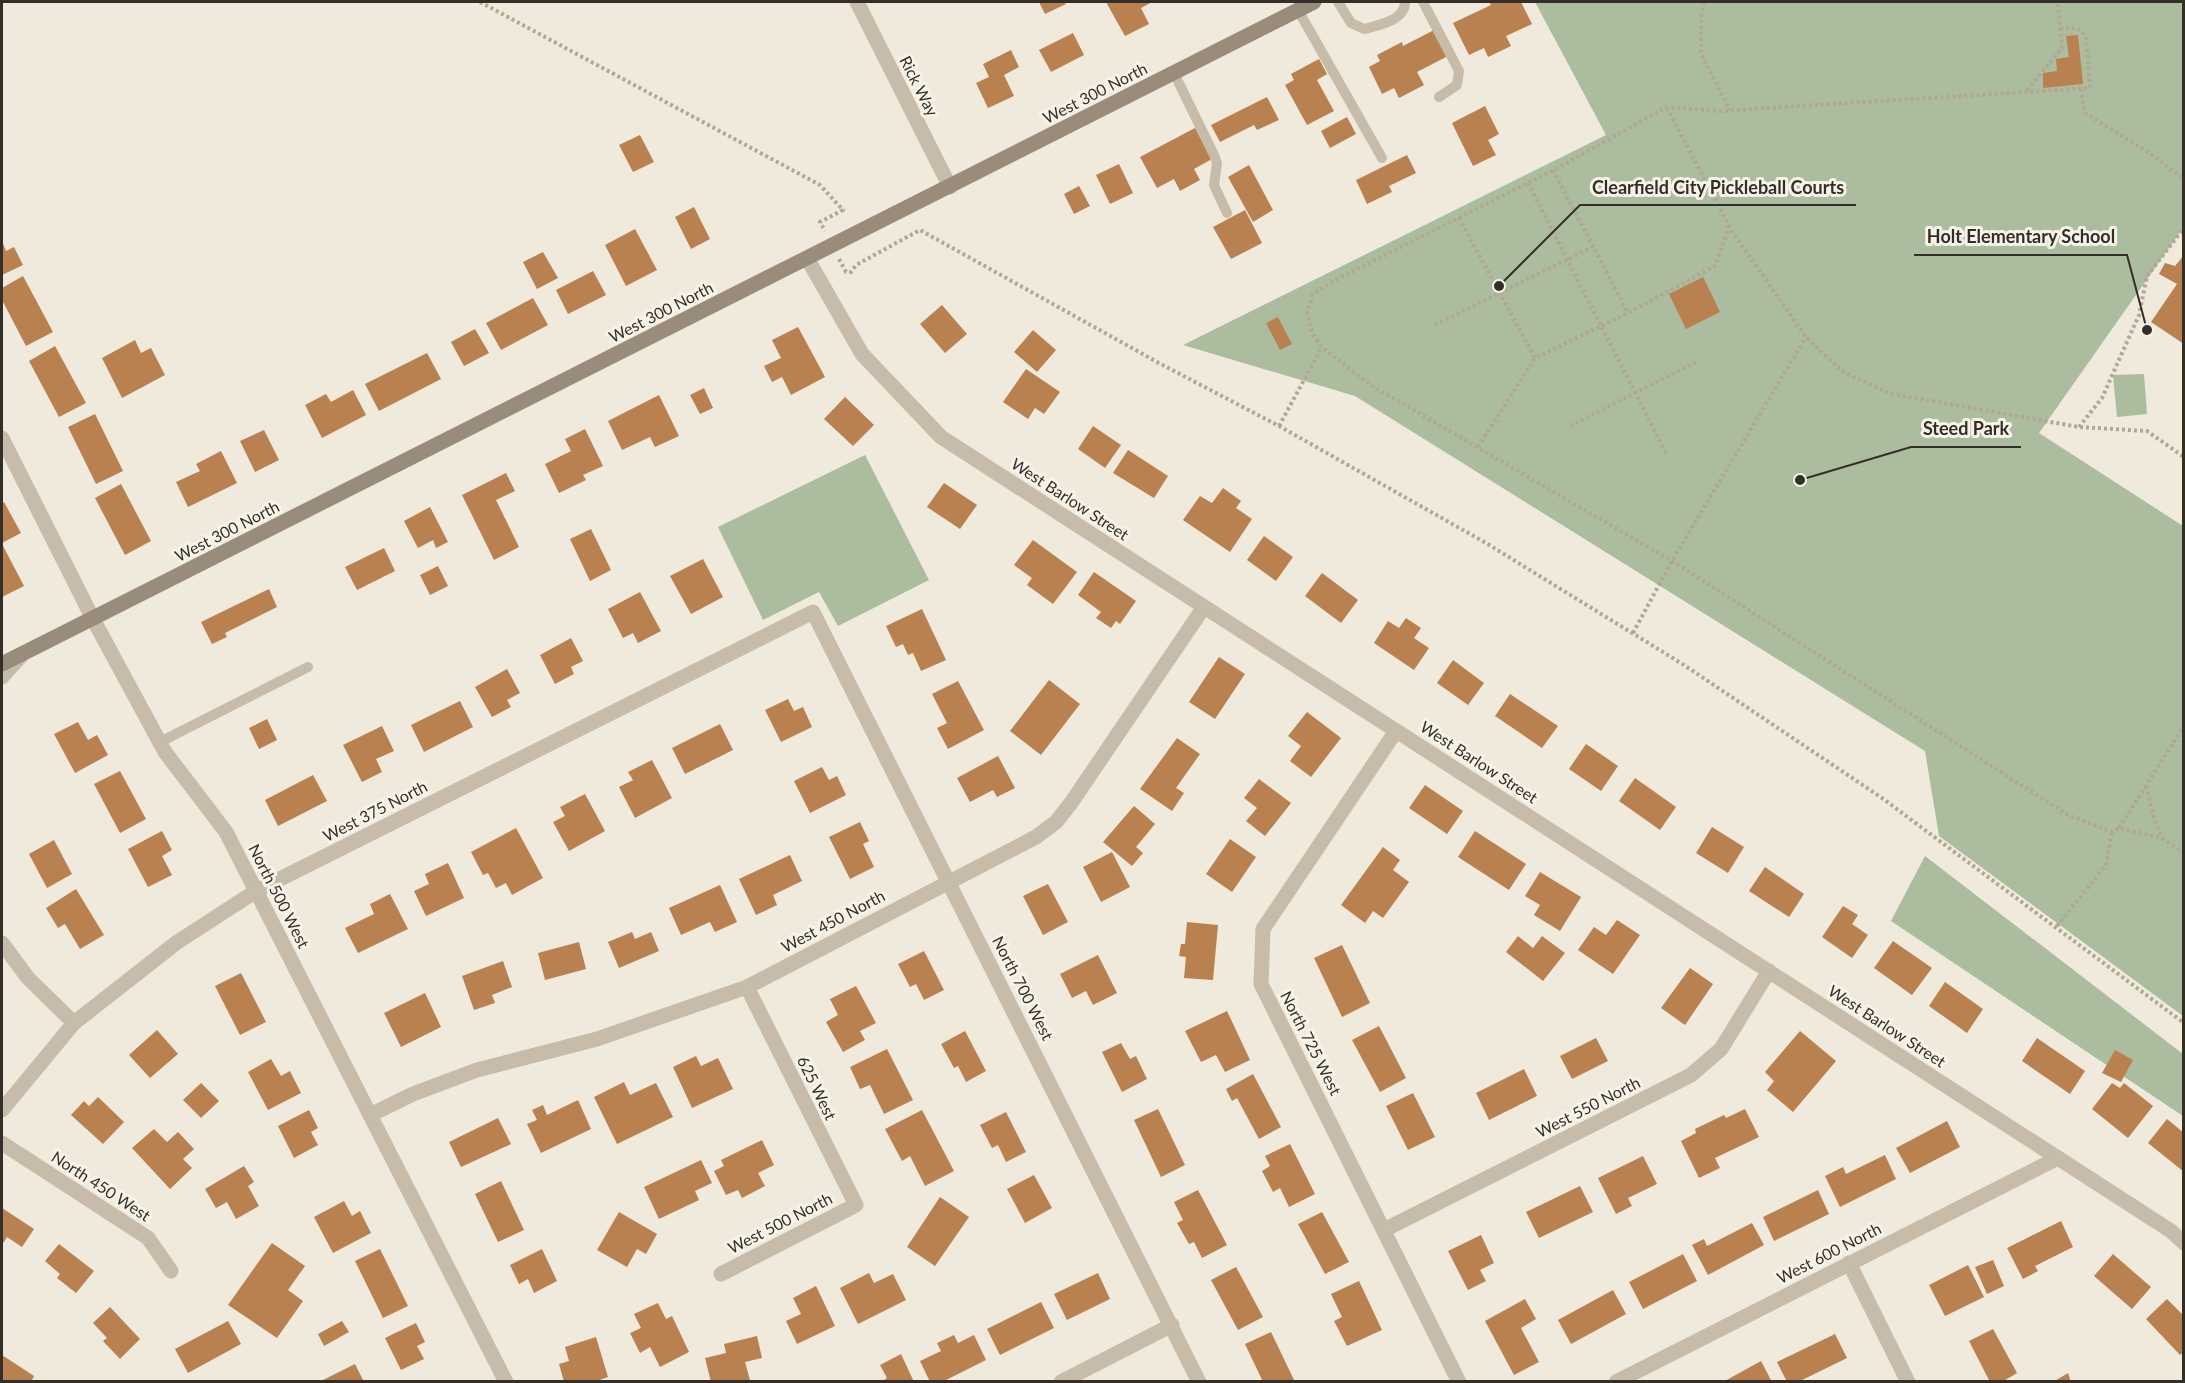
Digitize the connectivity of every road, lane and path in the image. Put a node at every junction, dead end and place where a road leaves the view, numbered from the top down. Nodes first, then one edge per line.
1 (480, 2) edge
2 (857, 2) edge
3 (1314, 2) edge
4 (1338, 2) edge
5 (1405, 2) edge
6 (1423, 2) edge
7 (1704, 2) edge
8 (2058, 2) edge
9 (1298, 9) junction
10 (2061, 28) junction
11 (1174, 73) junction
12 (2081, 88) junction
13 (2027, 91) junction
14 (1439, 97) dead end
15 (1666, 107) junction
16 (1730, 110) junction
17 (1382, 158) dead end
18 (1553, 171) junction
19 (2184, 179) edge
20 (1528, 183) junction
21 (950, 187) junction
22 (1227, 213) dead end
23 (1459, 218) junction
24 (820, 222) dead end
25 (1729, 226) junction
26 (2184, 228) edge
27 (1593, 248) junction
28 (807, 258) junction
29 (1568, 260) junction
30 (846, 272) dead end
31 (1500, 293) junction
32 (1628, 313) junction
33 (1435, 325) dead end
34 (1601, 326) junction
35 (1806, 337) junction
36 (1322, 346) junction
37 (1535, 358) junction
38 (1698, 361) dead end
39 (1635, 392) junction
40 (1279, 426) junction
41 (1570, 426) dead end
42 (2079, 427) junction
43 (3, 446) edge
44 (1478, 447) junction
45 (1666, 453) dead end
46 (2184, 457) edge
47 (1672, 561) junction
48 (1204, 607) junction
49 (813, 612) joint
50 (93, 619) junction
51 (1633, 633) junction
52 (24, 653) junction
53 (2, 657) edge
54 (2, 664) edge
55 (308, 667) dead end
56 (2, 677) edge
57 (2184, 726) edge
58 (1396, 731) junction
59 (160, 742) junction
60 (2146, 786) junction
61 (2118, 828) junction
62 (2112, 832) junction
63 (2162, 838) junction
64 (2184, 853) edge
65 (950, 880) junction
66 (256, 891) junction
67 (2057, 926) junction
68 (2, 943) edge
69 (1768, 971) junction
70 (747, 987) junction
71 (74, 1023) junction
72 (2184, 1023) edge
73 (2, 1110) edge
74 (370, 1115) junction
75 (2, 1143) edge
76 (2058, 1158) junction
77 (856, 1205) joint
78 (1384, 1230) junction
79 (2184, 1243) edge
80 (1849, 1263) junction
81 (171, 1271) dead end
82 (721, 1274) dead end
83 (1172, 1325) junction
84 (1646, 1375) edge
85 (506, 1382) edge
86 (1061, 1382) edge
87 (1199, 1382) edge
88 (1459, 1382) edge
89 (1616, 1382) edge
90 (1908, 1382) edge

1 - 24 path
2 - 21 street, Rick Way
3 - 9 main road, West 300 North
4 - 5 lane
6 - 14 lane
7 - 16 path
8 - 10 path
9 - 11 main road, West 300 North
9 - 17 lane
10 - 12 path
10 - 13 path
11 - 21 main road, West 300 North
11 - 22 lane
12 - 13 path
12 - 19 path
13 - 16 path
15 - 16 path
15 - 18 path
15 - 25 path
18 - 20 path
18 - 27 path
20 - 23 path
20 - 29 path
21 - 28 main road, West 300 North
23 - 31 path
23 - 36 path
25 - 32 path
25 - 35 path
26 - 42 path
27 - 29 path
27 - 32 path
28 - 48 street, West Barlow Street
28 - 50 main road, West 300 North
29 - 31 path
29 - 34 path
30 - 40 path
31 - 33 path
31 - 37 path
32 - 34 path
34 - 37 path
34 - 39 path
35 - 42 path
35 - 47 path
36 - 40 path
36 - 44 path
37 - 44 path
38 - 39 path
39 - 41 path
39 - 45 path
40 - 51 path
42 - 46 path
43 - 50 street, North 500 West
44 - 47 path
47 - 51 path
47 - 62 path
48 - 58 street, West Barlow Street
48 - 65 street, West 450 North
49 - 65 street, North 700 West
49 - 66 street, West 375 North
50 - 52 main road, West 300 North
50 - 59 street, North 500 West
51 - 67 path
52 - 53 street, West 300 North
52 - 54 main road, West 300 North
52 - 56 street, West 300 North
55 - 59 lane
57 - 60 path
58 - 69 street, West Barlow Street
58 - 78 street, North 725 West
59 - 66 street, North 500 West
60 - 61 path
60 - 63 path
61 - 62 path
61 - 63 path
62 - 67 path
63 - 64 path
65 - 70 street, West 450 North
65 - 83 street, North 700 West
66 - 71 street, West 375 North
66 - 74 street, North 500 West
67 - 72 path
68 - 71 street
69 - 76 street, West Barlow Street
69 - 78 street, West 550 North
70 - 74 street, West 450 North
70 - 77 street, 625 West
71 - 73 street, West 375 North
74 - 85 street, North 500 West
75 - 81 street, North 450 West
76 - 79 street, West Barlow Street
76 - 80 street, West 600 North
77 - 82 street, West 500 North
78 - 88 street, North 725 West
80 - 84 street, West 600 North
80 - 90 street
83 - 86 street
83 - 87 street, North 700 West
84 - 89 street, West 600 North

